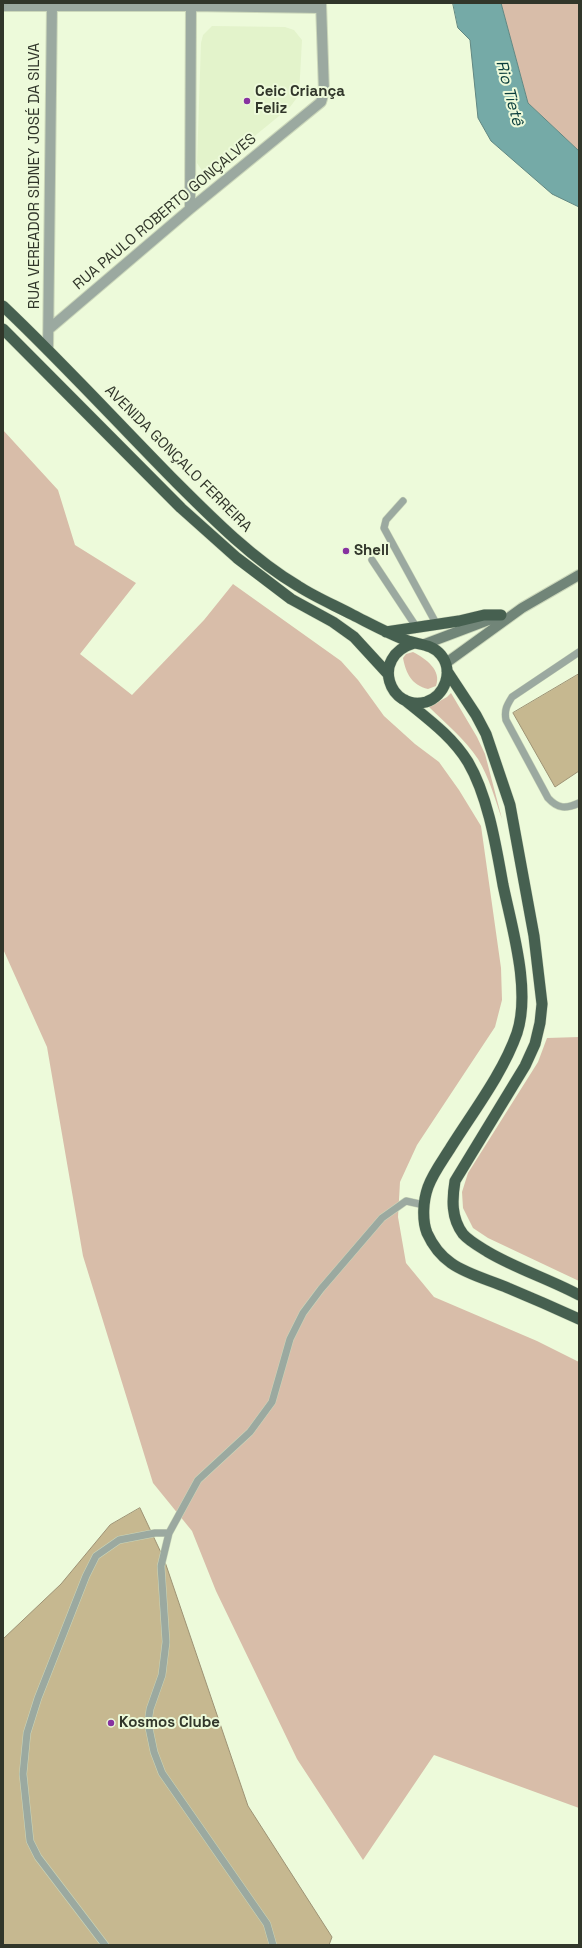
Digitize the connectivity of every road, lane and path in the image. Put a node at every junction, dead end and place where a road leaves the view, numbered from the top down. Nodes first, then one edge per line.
1 (52, 4) edge
2 (191, 4) edge
3 (321, 5) edge
4 (3, 6) edge
5 (190, 209) junction
6 (3, 306) edge
7 (3, 329) edge
8 (49, 329) junction
9 (48, 350) junction
10 (403, 501) dead end
11 (372, 560) dead end
12 (579, 575) edge
13 (522, 608) junction
14 (501, 615) junction
15 (437, 625) junction
16 (417, 628) junction
17 (386, 632) junction
18 (420, 644) junction
19 (579, 652) edge
20 (446, 667) junction
21 (388, 674) junction
22 (405, 700) junction
23 (579, 803) edge
24 (424, 1205) junction
25 (579, 1295) edge
26 (579, 1319) edge
27 (169, 1533) junction
28 (105, 1945) edge
29 (273, 1945) edge

1 - 2 street
1 - 4 street
1 - 8 street, RUA VEREADOR SIDNEY JOSÉ DA SILVA
2 - 3 street
2 - 5 street
3 - 5 street, RUA PAULO ROBERTO GONÇALVES
5 - 8 street, RUA PAULO ROBERTO GONÇALVES
6 - 9 highway, AVENIDA GONÇALO FERREIRA
7 - 21 highway, AVENIDA GONÇALO FERREIRA
8 - 9 street, RUA VEREADOR SIDNEY JOSÉ DA SILVA
9 - 17 highway, AVENIDA GONÇALO FERREIRA
10 - 15 lane
11 - 16 lane
12 - 13 main road
13 - 14 main road
13 - 20 main road
14 - 15 highway
14 - 18 main road
15 - 16 highway
16 - 17 highway
17 - 18 highway, AVENIDA GONÇALO FERREIRA
18 - 20 highway
18 - 21 highway
19 - 23 lane
20 - 22 highway
20 - 25 highway
21 - 22 highway
22 - 24 highway
24 - 26 highway
24 - 27 lane
27 - 28 lane
27 - 29 lane

